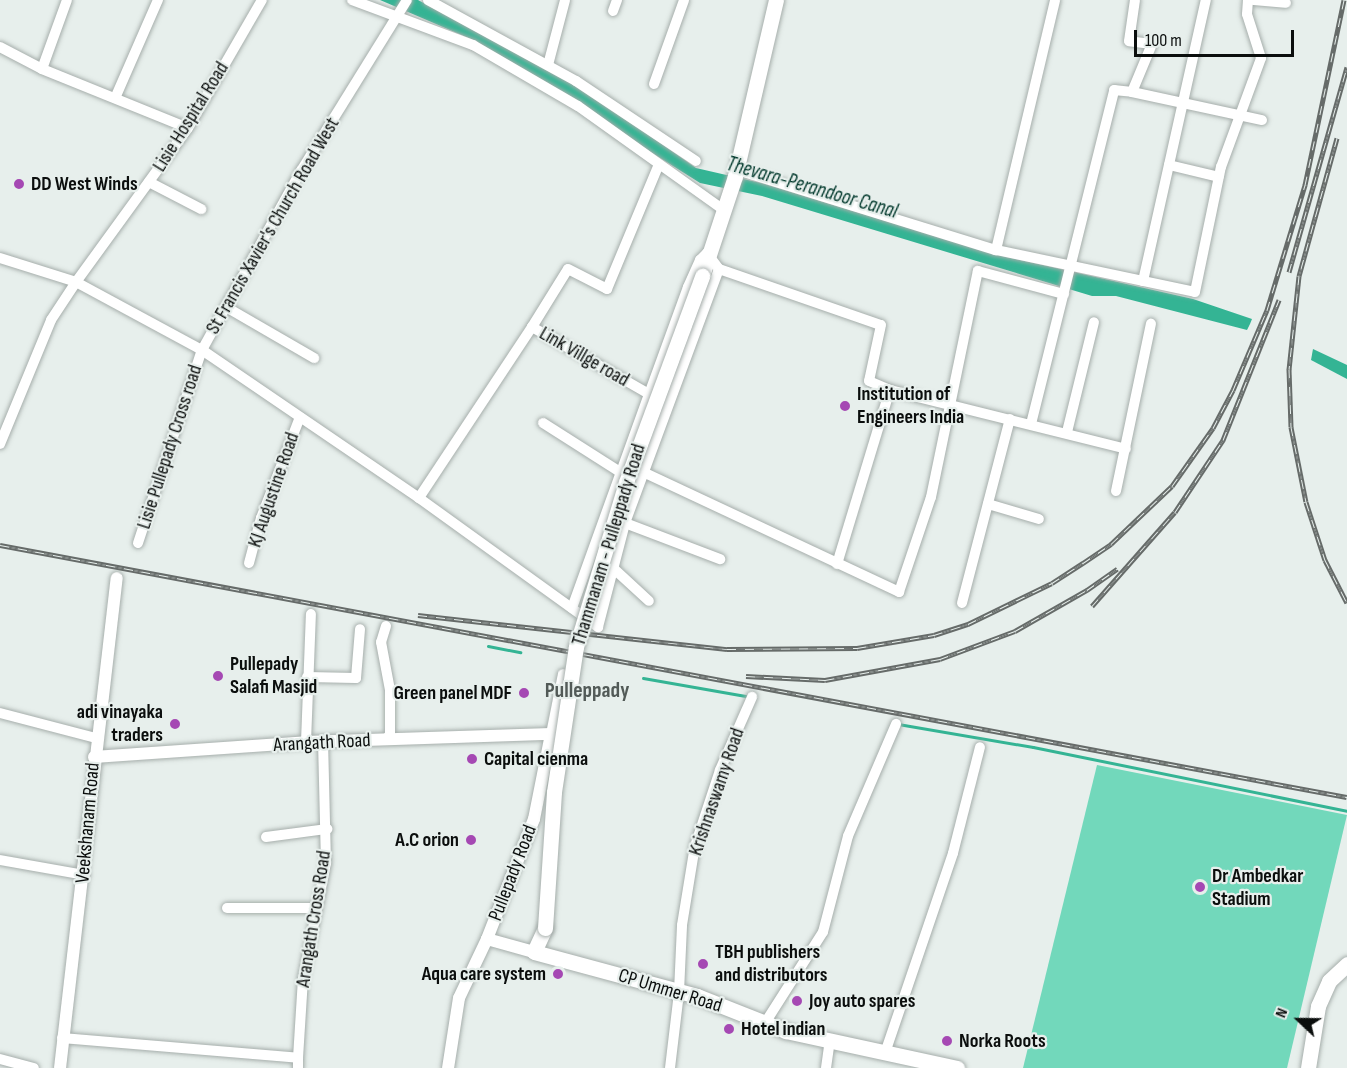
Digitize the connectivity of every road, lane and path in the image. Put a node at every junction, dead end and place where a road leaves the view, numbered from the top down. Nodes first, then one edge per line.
1 (67, 0) edge
2 (158, 0) edge
3 (262, 0) edge
4 (352, 0) edge
5 (407, 0) edge
6 (428, 0) edge
7 (565, 0) edge
8 (617, 0) edge
9 (684, 0) edge
10 (776, 0) edge
11 (1055, 0) edge
12 (1136, 0) edge
13 (1206, 0) edge
14 (1248, 0) edge
15 (1253, 0) edge
16 (1286, 3) dead end
17 (613, 11) dead end
18 (400, 14) junction
19 (0, 46) edge
20 (548, 65) junction
21 (42, 69) junction
22 (654, 84) dead end
23 (1132, 92) junction
24 (116, 96) junction
25 (1181, 101) junction
26 (1239, 117) junction
27 (1262, 120) dead end
28 (188, 128) junction
29 (696, 161) dead end
30 (659, 164) junction
31 (1169, 165) junction
32 (736, 173) junction
33 (1219, 177) junction
34 (149, 182) junction
35 (201, 209) dead end
36 (724, 210) junction
37 (996, 250) junction
38 (707, 253) junction
39 (0, 258) edge
40 (719, 269) junction
41 (1071, 269) junction
42 (1143, 280) junction
43 (76, 282) junction
44 (1065, 292) junction
45 (226, 307) junction
46 (1094, 322) dead end
47 (1151, 324) dead end
48 (532, 327) junction
49 (202, 350) junction
50 (314, 358) dead end
51 (890, 390) junction
52 (649, 394) junction
53 (950, 404) junction
54 (300, 417) junction
55 (1010, 419) junction
56 (543, 423) dead end
57 (1031, 424) junction
58 (1067, 432) junction
59 (0, 444) edge
60 (1126, 449) junction
61 (620, 472) junction
62 (643, 472) junction
63 (1116, 491) dead end
64 (419, 498) junction
65 (988, 504) junction
66 (1039, 519) dead end
67 (625, 523) junction
68 (138, 543) dead end
69 (720, 559) dead end
70 (249, 563) dead end
71 (837, 564) junction
72 (612, 567) junction
73 (117, 578) dead end
74 (649, 601) dead end
75 (962, 603) dead end
76 (572, 608) junction
77 (311, 614) dead end
78 (386, 626) dead end
79 (360, 630) dead end
80 (563, 674) dead end
81 (307, 677) junction
82 (752, 697) dead end
83 (0, 713) edge
84 (896, 724) dead end
85 (551, 734) junction
86 (96, 738) junction
87 (386, 740) junction
88 (306, 742) junction
89 (323, 743) junction
90 (980, 747) dead end
91 (94, 756) junction
92 (327, 829) junction
93 (266, 837) dead end
94 (0, 860) edge
95 (85, 875) junction
96 (227, 908) dead end
97 (316, 908) junction
98 (544, 928) junction
99 (487, 939) junction
100 (534, 952) junction
101 (552, 957) junction
102 (1347, 964) edge
103 (679, 992) junction
104 (765, 1023) junction
105 (62, 1038) junction
106 (830, 1040) junction
107 (886, 1050) junction
108 (0, 1059) edge
109 (298, 1063) edge
110 (932, 1066) edge
111 (34, 1068) edge
112 (60, 1068) edge
113 (448, 1068) edge
114 (669, 1068) edge
115 (826, 1068) edge
116 (957, 1068) edge
117 (1308, 1068) edge

1 - 21 street
2 - 24 street
3 - 28 street, Lisie Hospital Road
4 - 18 street
5 - 18 street, St Francis Xavier's Church Road West
6 - 20 street
7 - 20 street
8 - 17 street
9 - 22 street
10 - 32 main road, Thammanam - Pulleppady Road
11 - 37 street
12 - 23 street
13 - 25 street
14 - 26 street
15 - 16 street
18 - 30 street
18 - 45 street, St Francis Xavier's Church Road West
19 - 21 street
20 - 29 street
21 - 24 street
23 - 25 street
23 - 41 street
24 - 28 street
25 - 26 street
25 - 31 street
26 - 27 street
26 - 33 street
28 - 34 street, Lisie Hospital Road
30 - 36 street
30 - 48 street
31 - 33 street
31 - 42 street
32 - 36 main road, Thammanam - Pulleppady Road
32 - 37 street
33 - 42 street
34 - 35 street
34 - 43 street, Lisie Hospital Road
36 - 38 main road, Thammanam - Pulleppady Road
37 - 41 street
38 - 40 street
38 - 52 street, Link Villge road
38 - 98 main road, Thammanam - Pulleppady Road, bridge
39 - 43 street
40 - 51 street
40 - 62 street
41 - 42 street
41 - 44 street
43 - 49 street, St Francis Xavier's Church Road West
43 - 59 street
44 - 53 street
44 - 57 street
45 - 49 street, St Francis Xavier's Church Road West
45 - 50 street
46 - 58 street
47 - 60 street
48 - 52 street, Link Villge road
48 - 64 street, Link Villge road
49 - 54 street
49 - 68 street, Lisie Pullepady Cross road
51 - 53 street
51 - 71 street
52 - 61 street
53 - 55 street
53 - 71 street
54 - 64 street
54 - 70 street, KJ Augustine Road
55 - 57 street
55 - 65 street
56 - 61 street
57 - 58 street
58 - 60 street
60 - 63 street
61 - 76 street
62 - 67 street
62 - 71 street
64 - 76 street
65 - 66 street
65 - 75 street
67 - 69 street
67 - 72 street
72 - 74 street
72 - 76 street
73 - 86 street, Veekshanam Road
77 - 81 street
78 - 87 street
79 - 81 street
80 - 85 street, Pullepady Road
81 - 88 street
82 - 103 street, Krishnaswamy Road
83 - 86 street
84 - 104 street
85 - 87 street, Arangath Road
85 - 99 street, Pullepady Road
86 - 91 street, Veekshanam Road
87 - 89 street, Arangath Road
88 - 89 street, Arangath Road
88 - 91 street, Arangath Road
89 - 92 street, Arangath Cross Road
90 - 107 street
91 - 95 street, Veekshanam Road
92 - 93 street
92 - 97 street, Arangath Cross Road
94 - 95 street
95 - 105 street, Veekshanam Road
96 - 97 street
97 - 109 street, Arangath Cross Road
98 - 100 main road
98 - 101 main road
99 - 100 street, CP Ummer Road
99 - 113 street, Pullepady Road
100 - 101 main road, CP Ummer Road
101 - 103 main road, CP Ummer Road
102 - 117 main road
103 - 104 main road, CP Ummer Road
103 - 114 street, Krishnaswamy Road
104 - 106 main road, CP Ummer Road
105 - 109 street
105 - 112 street, Veekshanam Road
106 - 107 main road, CP Ummer Road
106 - 115 street
107 - 110 main road, CP Ummer Road
108 - 111 street
110 - 116 main road, CP Ummer Road

